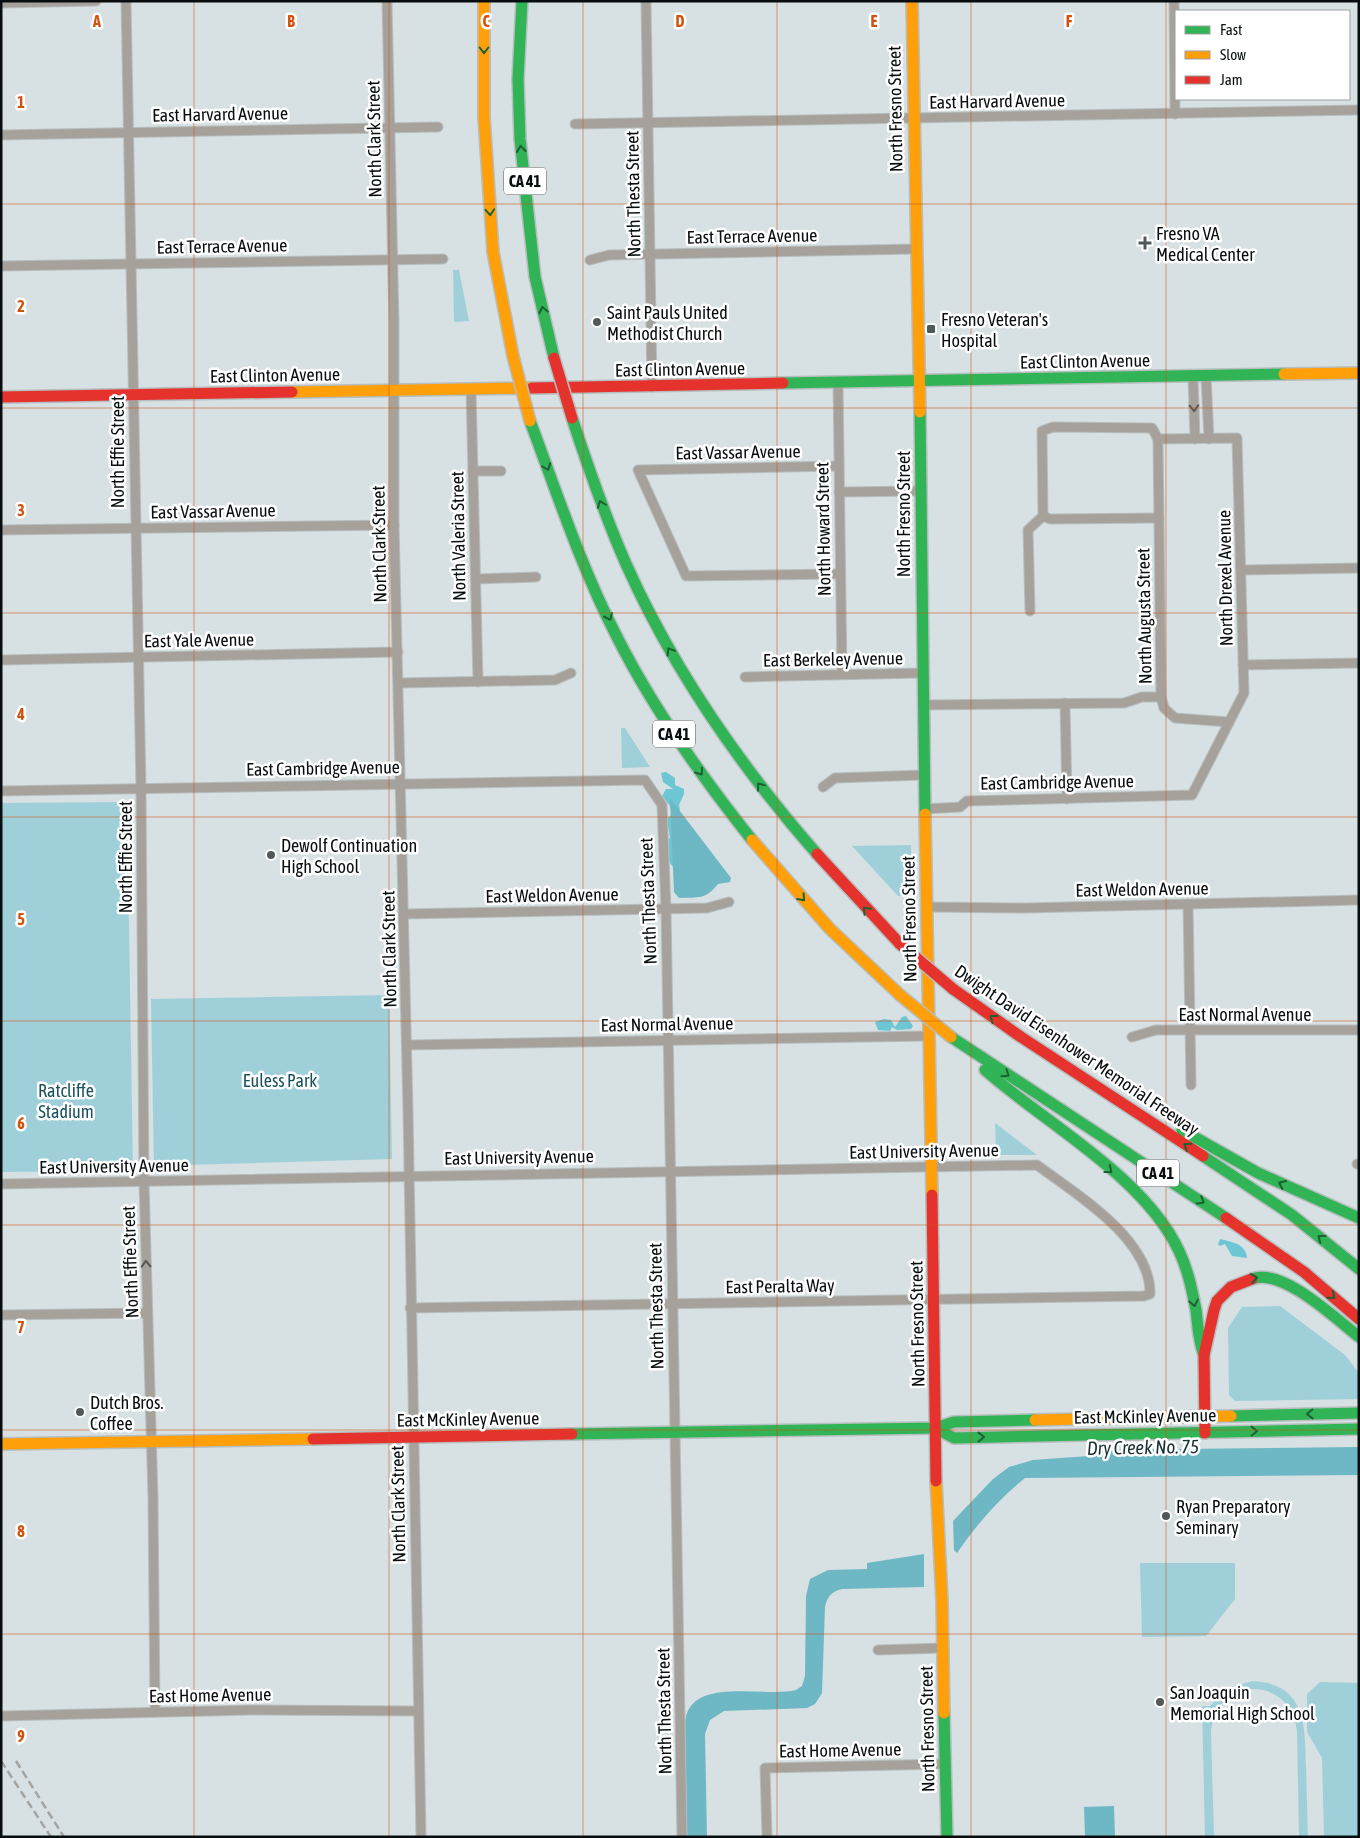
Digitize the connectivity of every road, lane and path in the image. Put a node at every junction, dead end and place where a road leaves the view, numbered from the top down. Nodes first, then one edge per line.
1 (96, 1) edge
2 (126, 1) edge
3 (388, 1) edge
4 (484, 1) edge
5 (522, 1) edge
6 (646, 1) edge
7 (912, 1) edge
8 (1174, 1) edge
9 (1, 3) edge
10 (1359, 110) edge
11 (1175, 114) junction
12 (912, 118) junction
13 (648, 123) junction
14 (575, 124) dead end
15 (438, 127) dead end
16 (390, 128) junction
17 (128, 132) junction
18 (1, 135) edge
19 (915, 249) junction
20 (650, 254) junction
21 (443, 259) dead end
22 (393, 260) junction
23 (590, 260) dead end
24 (131, 264) junction
25 (1, 266) edge
26 (1359, 374) edge
27 (1206, 376) junction
28 (1193, 377) junction
29 (918, 382) junction
30 (838, 384) junction
31 (652, 386) junction
32 (471, 390) junction
33 (393, 391) junction
34 (133, 395) junction
35 (1, 398) edge
36 (1158, 438) junction
37 (1195, 439) junction
38 (1209, 439) junction
39 (838, 466) junction
40 (473, 471) junction
41 (501, 471) dead end
42 (920, 491) junction
43 (839, 492) junction
44 (1043, 516) junction
45 (1159, 518) junction
46 (394, 525) junction
47 (134, 528) junction
48 (1, 530) edge
49 (1359, 568) edge
50 (1242, 570) junction
51 (839, 574) junction
52 (536, 577) dead end
53 (476, 579) junction
54 (1030, 611) dead end
55 (398, 652) junction
56 (138, 657) junction
57 (1, 660) edge
58 (1359, 663) edge
59 (1243, 665) junction
60 (571, 673) dead end
61 (922, 673) junction
62 (842, 674) junction
63 (745, 677) dead end
64 (478, 682) junction
65 (399, 683) junction
66 (1161, 697) junction
67 (1065, 704) junction
68 (923, 705) junction
69 (1229, 722) junction
70 (924, 775) junction
71 (645, 780) joint
72 (401, 783) junction
73 (823, 787) dead end
74 (141, 789) junction
75 (1, 791) edge
76 (1192, 795) joint
77 (1067, 799) junction
78 (925, 809) junction
79 (1359, 900) edge
80 (729, 902) dead end
81 (1188, 904) junction
82 (927, 907) junction
83 (666, 910) junction
84 (404, 914) junction
85 (1359, 1030) edge
86 (1190, 1031) junction
87 (928, 1036) junction
88 (951, 1037) junction
89 (1021, 1037) junction
90 (1132, 1037) dead end
91 (668, 1040) junction
92 (407, 1045) junction
93 (1191, 1085) dead end
94 (931, 1167) junction
95 (670, 1170) junction
96 (408, 1176) junction
97 (144, 1181) junction
98 (1, 1184) edge
99 (1359, 1218) edge
100 (1359, 1269) edge
101 (1150, 1294) joint
102 (934, 1300) junction
103 (673, 1303) junction
104 (410, 1308) junction
105 (147, 1313) junction
106 (1, 1315) edge
107 (1359, 1319) edge
108 (1359, 1337) edge
109 (1204, 1355) junction
110 (1359, 1413) edge
111 (1205, 1416) junction
112 (935, 1428) junction
113 (1359, 1429) edge
114 (675, 1432) junction
115 (1205, 1432) junction
116 (413, 1438) junction
117 (152, 1442) junction
118 (1, 1444) edge
119 (943, 1648) junction
120 (878, 1650) dead end
121 (418, 1711) junction
122 (156, 1712) junction
123 (1, 1716) edge
124 (945, 1764) junction
125 (421, 1837) edge
126 (682, 1837) edge
127 (767, 1837) edge
128 (947, 1837) edge

1 - 9 street
2 - 17 street, North Effie Street
3 - 16 street, North Clark Street
4 -> 88 main road, CA 41, bridge
89 -> 5 main road, Dwight David Eisenhower Memorial Freeway / CA 41, bridge
6 - 13 street, North Thesta Street
7 - 12 main road, North Fresno Street
8 - 11 street
10 - 11 street, East Harvard Avenue
11 - 12 street, East Harvard Avenue
12 - 13 street, East Harvard Avenue
12 - 19 main road, North Fresno Street
13 - 14 street, East Harvard Avenue
13 - 20 street, North Thesta Street
15 - 16 street, East Harvard Avenue
16 - 17 street, East Harvard Avenue
16 - 22 street, North Clark Street
17 - 18 street, East Harvard Avenue
17 - 24 street, North Effie Street
19 - 20 street, East Terrace Avenue
19 - 29 main road, North Fresno Street
20 - 23 street, East Terrace Avenue
20 - 31 street, North Thesta Street
21 - 22 street, East Terrace Avenue
22 - 24 street, East Terrace Avenue
22 - 33 street, North Clark Street
24 - 25 street, East Terrace Avenue
24 - 34 street, North Effie Street
26 - 27 main road, East Clinton Avenue
27 - 28 main road, East Clinton Avenue
27 - 38 street
28 - 29 main road, East Clinton Avenue
28 -> 37 street
29 - 30 main road, East Clinton Avenue
29 - 42 main road, North Fresno Street
30 - 31 main road, East Clinton Avenue
30 - 39 street, North Howard Street
31 - 32 main road, East Clinton Avenue
32 - 33 main road, East Clinton Avenue
32 - 40 street, North Valeria Street
33 - 34 main road, East Clinton Avenue
33 - 46 street, North Clark Street
34 - 35 main road, East Clinton Avenue
34 - 47 street, North Effie Street
36 - 37 street
36 - 44 street
36 - 45 street, North Augusta Street
37 - 38 street
38 - 50 street, North Drexel Avenue
39 - 43 street, North Howard Street
39 - 51 street, East Vassar Avenue
40 - 41 street
40 - 53 street, North Valeria Street
42 - 43 street
42 - 61 main road, North Fresno Street
43 - 51 street, North Howard Street
44 - 45 street
44 - 54 street
45 - 66 street, North Augusta Street
46 - 47 street, East Vassar Avenue
46 - 55 street, North Clark Street
47 - 48 street, East Vassar Avenue
47 - 56 street, North Effie Street
49 - 50 street
50 - 59 street, North Drexel Avenue
51 - 62 street, North Howard Street
52 - 53 street
53 - 64 street, North Valeria Street
55 - 56 street, East Yale Avenue
55 - 65 street, North Clark Street
56 - 57 street, East Yale Avenue
56 - 74 street, North Effie Street
58 - 59 street
59 - 69 street, North Drexel Avenue
60 - 64 street
61 - 62 street, East Berkeley Avenue
61 - 68 main road, North Fresno Street
62 - 63 street, East Berkeley Avenue
64 - 65 street
65 - 72 street, North Clark Street
66 - 67 street, North Augusta Street
66 - 69 street
67 - 68 street, North Augusta Street
67 - 77 street
68 - 70 main road, North Fresno Street
69 - 76 street, North Drexel Avenue
70 - 73 street
70 - 78 main road, North Fresno Street
71 - 72 street, East Cambridge Avenue
71 - 83 street, North Thesta Street
72 - 74 street, East Cambridge Avenue
72 - 84 street, North Clark Street
74 - 75 street, East Cambridge Avenue
74 - 97 street, North Effie Street
76 - 77 street, East Cambridge Avenue
77 - 78 street, East Cambridge Avenue
78 - 82 main road, North Fresno Street
79 - 81 street, East Weldon Avenue
80 - 83 street, East Weldon Avenue
81 - 82 street, East Weldon Avenue
81 - 86 street
82 - 87 main road, North Fresno Street
83 - 84 street, East Weldon Avenue
83 - 91 street, North Thesta Street
84 - 92 street, North Clark Street
85 - 86 street, East Normal Avenue
86 - 90 street, East Normal Avenue
86 - 93 street
87 - 91 street, East Normal Avenue
87 - 94 main road, North Fresno Street
88 -> 107 main road, CA 41
88 -> 109 main road
99 -> 89 main road
100 -> 89 main road, Dwight David Eisenhower Memorial Freeway / CA 41
91 - 92 street, East Normal Avenue
91 - 95 street, North Thesta Street
92 - 96 street, North Clark Street
94 - 95 street, East University Avenue
94 - 101 street, East University Avenue
94 - 102 main road, North Fresno Street
95 - 96 street, East University Avenue
95 - 103 street, North Thesta Street
96 - 97 street, East University Avenue
96 - 104 street, North Clark Street
97 - 98 street, East University Avenue
105 -> 97 street, North Effie Street
101 - 102 street, East Peralta Way
102 - 103 street, East Peralta Way
102 - 112 main road, North Fresno Street
103 - 104 street, East Peralta Way
103 - 114 street, North Thesta Street
104 - 116 street, North Clark Street
105 - 106 street
105 - 117 street, North Effie Street
109 -> 108 main road
109 - 111 main road
110 -> 111 main road, East McKinley Avenue
111 - 112 main road, East McKinley Avenue
111 - 115 main road
112 - 114 main road, East McKinley Avenue
112 -> 115 main road, East McKinley Avenue
112 - 119 main road, North Fresno Street
115 -> 113 main road, East McKinley Avenue
114 - 116 main road, East McKinley Avenue
114 - 126 street, North Thesta Street
116 - 117 main road, East McKinley Avenue
116 - 121 street, North Clark Street
117 - 118 main road, East McKinley Avenue
117 - 122 street, North Effie Street
119 - 120 street
119 - 124 main road, North Fresno Street
121 - 122 street, East Home Avenue
121 - 125 street, North Clark Street
122 - 123 street, East Home Avenue
124 - 127 street, East Home Avenue
124 - 128 main road, North Fresno Street

